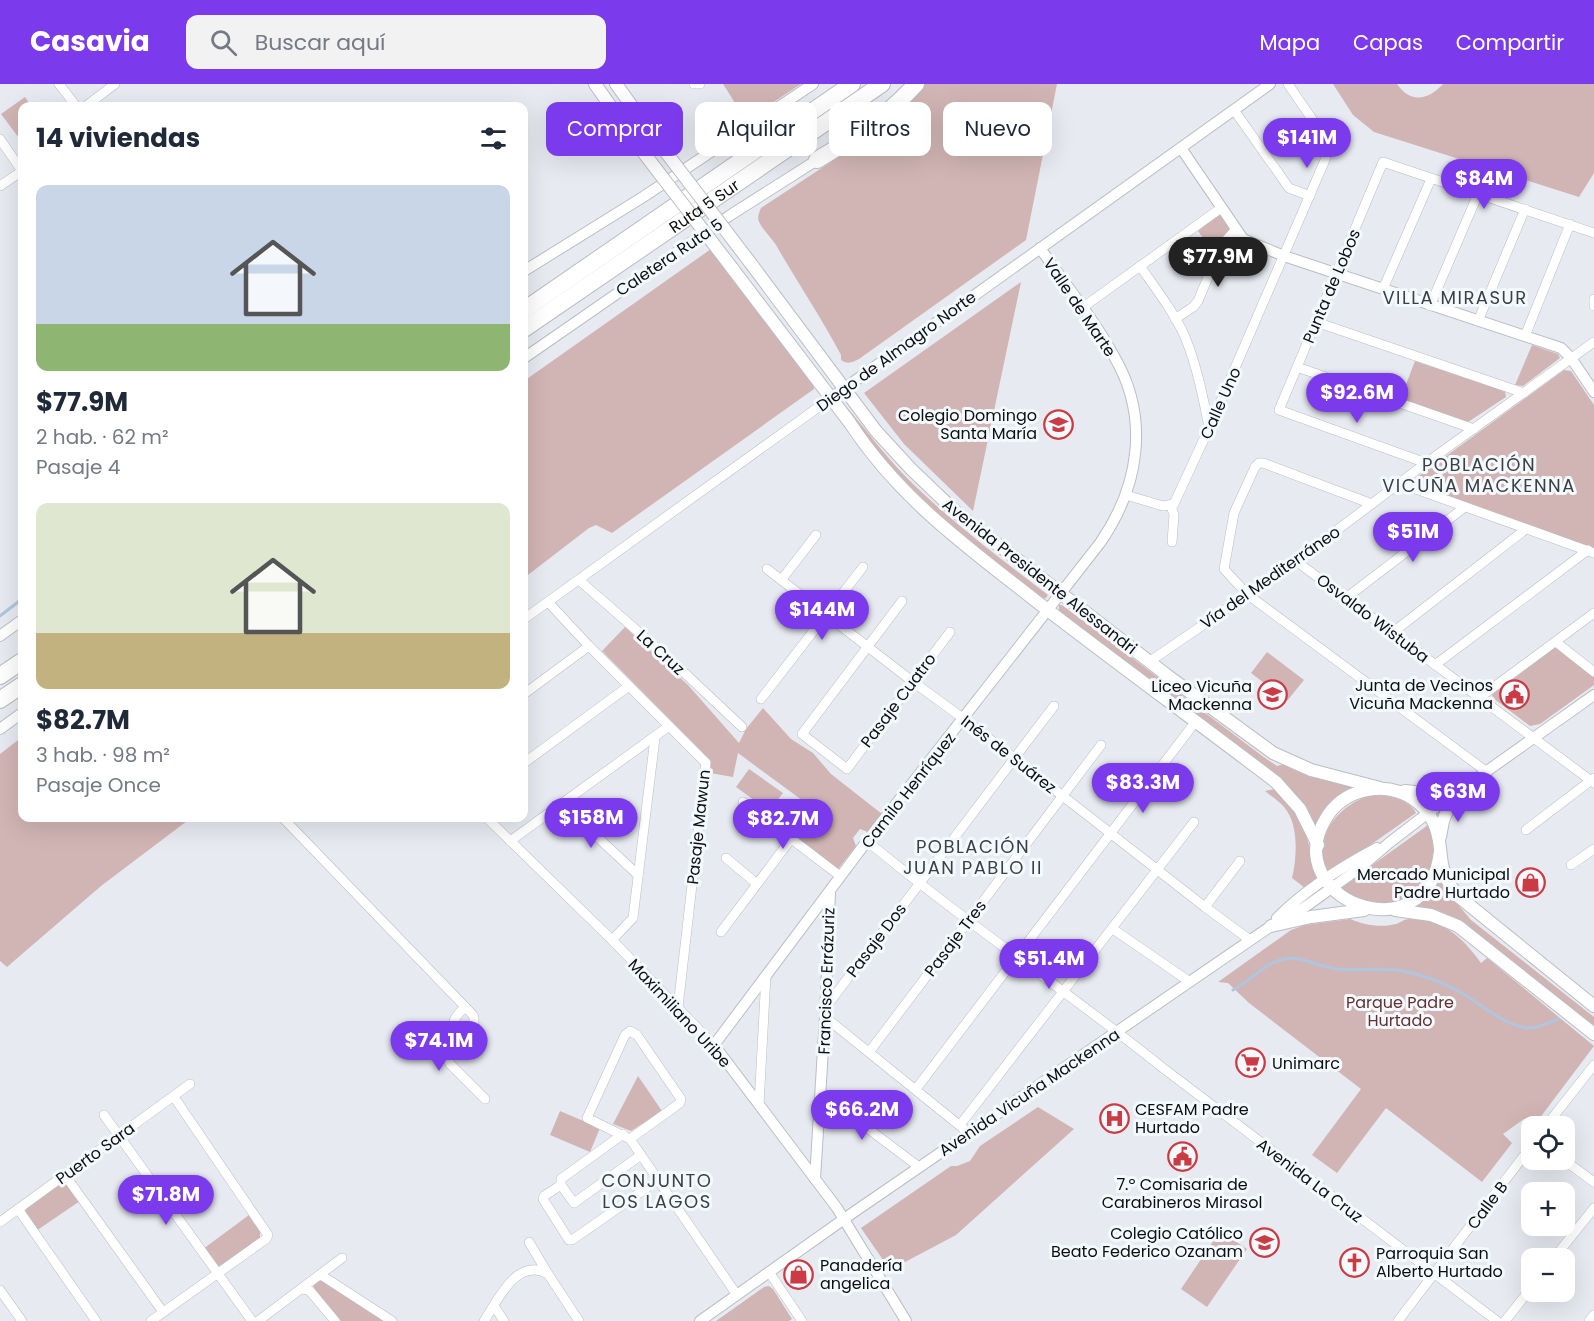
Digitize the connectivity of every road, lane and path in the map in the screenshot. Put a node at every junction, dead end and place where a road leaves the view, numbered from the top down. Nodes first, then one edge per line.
1 (59, 84) edge
2 (115, 84) edge
3 (595, 84) edge
4 (616, 84) edge
5 (694, 84) edge
6 (700, 84) edge
7 (813, 84) edge
8 (852, 84) edge
9 (882, 84) edge
10 (916, 84) edge
11 (1270, 84) edge
12 (1288, 84) edge
13 (73, 102) edge
14 (91, 102) edge
15 (1234, 110) junction
16 (0, 139) edge
17 (1180, 148) junction
18 (18, 156) edge
19 (817, 160) joint
20 (18, 174) edge
21 (1431, 179) junction
22 (0, 186) edge
23 (1478, 194) junction
24 (1310, 196) junction
25 (1221, 208) junction
26 (1525, 209) junction
27 (1570, 224) junction
28 (1236, 229) junction
29 (1594, 232) edge
30 (1040, 248) junction
31 (1284, 256) junction
32 (1140, 266) junction
33 (528, 269) edge
34 (1337, 273) junction
35 (1383, 289) junction
36 (1594, 298) edge
37 (1430, 306) junction
38 (1594, 306) edge
39 (528, 307) edge
40 (1082, 308) junction
41 (1175, 319) junction
42 (1478, 321) junction
43 (1316, 322) junction
44 (528, 326) edge
45 (1525, 336) junction
46 (1594, 342) edge
47 (528, 355) edge
48 (1571, 358) junction
49 (1297, 367) junction
50 (844, 389) junction
51 (1594, 392) edge
52 (1524, 393) junction
53 (831, 398) junction
54 (1209, 428) junction
55 (1474, 429) junction
56 (1426, 463) junction
57 (1399, 483) junction
58 (1126, 495) junction
59 (1372, 504) junction
60 (1171, 506) junction
61 (1465, 507) junction
62 (1526, 529) junction
63 (816, 535) dead end
64 (1172, 542) dead end
65 (1591, 552) edge
66 (1296, 561) junction
67 (863, 567) dead end
68 (767, 569) dead end
69 (782, 579) junction
70 (579, 580) junction
71 (1060, 594) junction
72 (1246, 594) junction
73 (1346, 598) junction
74 (902, 601) dead end
75 (548, 602) junction
76 (1048, 610) junction
77 (1594, 613) edge
78 (826, 614) junction
79 (528, 616) edge
80 (18, 623) edge
81 (950, 633) dead end
82 (1392, 633) junction
83 (0, 636) edge
84 (1556, 642) junction
85 (589, 646) junction
86 (867, 646) junction
87 (1149, 662) junction
88 (18, 664) edge
89 (1435, 665) junction
90 (1594, 672) edge
91 (0, 676) edge
92 (912, 681) junction
93 (629, 686) junction
94 (18, 688) edge
95 (528, 691) edge
96 (1594, 695) edge
97 (1479, 698) junction
98 (761, 699) dead end
99 (0, 700) edge
100 (1054, 706) dead end
101 (18, 716) edge
102 (964, 718) junction
103 (1196, 721) junction
104 (669, 726) junction
105 (742, 727) dead end
106 (0, 729) edge
107 (655, 738) junction
108 (1533, 739) junction
109 (1101, 745) dead end
110 (1014, 759) junction
111 (528, 760) edge
112 (1487, 772) junction
113 (1593, 780) edge
114 (1380, 788) junction
115 (1395, 790) junction
116 (1063, 796) junction
117 (1453, 796) junction
118 (743, 802) dead end
119 (562, 804) junction
120 (1428, 813) junction
121 (287, 822) edge
122 (491, 822) edge
123 (1194, 822) dead end
124 (1526, 830) dead end
125 (1111, 834) junction
126 (791, 839) junction
127 (510, 841) junction
128 (867, 841) junction
129 (1318, 846) junction
130 (1440, 847) junction
131 (1594, 849) edge
132 (726, 858) dead end
133 (1240, 861) dead end
134 (1571, 865) dead end
135 (1158, 870) junction
136 (638, 874) junction
137 (840, 876) junction
138 (757, 884) junction
139 (919, 884) junction
140 (1329, 884) junction
141 (830, 891) junction
142 (1204, 907) junction
143 (1370, 909) junction
144 (1388, 909) junction
145 (968, 920) junction
146 (1271, 926) junction
147 (1113, 928) junction
148 (720, 932) dead end
149 (612, 940) junction
150 (1250, 940) junction
151 (1017, 957) junction
152 (766, 975) junction
153 (1190, 982) junction
154 (1064, 992) junction
155 (1594, 1006) edge
156 (465, 1007) junction
157 (678, 1007) junction
158 (826, 1012) junction
159 (1118, 1032) junction
160 (1594, 1034) edge
161 (463, 1038) junction
162 (714, 1045) junction
163 (870, 1051) junction
164 (1594, 1065) edge
165 (190, 1084) dead end
166 (916, 1089) junction
167 (821, 1093) junction
168 (174, 1097) junction
169 (485, 1099) dead end
170 (759, 1105) junction
171 (104, 1114) dead end
172 (1554, 1116) edge
173 (960, 1125) junction
174 (969, 1133) junction
175 (626, 1136) junction
176 (119, 1137) junction
177 (641, 1155) junction
178 (1521, 1159) edge
179 (919, 1167) junction
180 (1575, 1168) edge
181 (65, 1175) junction
182 (815, 1179) junction
183 (658, 1180) junction
184 (1594, 1182) edge
185 (561, 1185) junction
186 (1594, 1208) edge
187 (18, 1209) junction
188 (844, 1218) junction
189 (0, 1222) edge
190 (528, 1242) dead end
191 (1562, 1248) edge
192 (342, 1258) dead end
193 (769, 1272) junction
194 (548, 1274) junction
195 (1434, 1274) junction
196 (217, 1275) junction
197 (321, 1275) junction
198 (302, 1289) junction
199 (0, 1290) edge
200 (737, 1295) junction
201 (1521, 1301) edge
202 (494, 1306) junction
203 (163, 1312) junction
204 (1594, 1315) edge
205 (22, 1321) edge
206 (96, 1321) edge
207 (151, 1321) edge
208 (252, 1321) edge
209 (258, 1321) edge
210 (334, 1321) edge
211 (392, 1321) edge
212 (484, 1321) edge
213 (504, 1321) edge
214 (579, 1321) edge
215 (700, 1321) edge
216 (802, 1321) edge
217 (906, 1321) edge
218 (1398, 1321) edge
219 (1497, 1321) edge
220 (1505, 1321) edge
221 (1589, 1321) edge

1 - 13 street
2 - 14 street
3 - 53 main road, Avenida Presidente Alessandri, bridge
4 - 50 main road, Avenida Presidente Alessandri, bridge
5 - 6 street
7 - 33 street
8 - 39 highway, Ruta 5 Sur
9 - 44 highway, Ruta 5 Sur
10 - 19 highway
11 - 15 street, Diego de Almagro Norte
12 - 24 street, Calle Uno
15 - 17 street, Diego de Almagro Norte
15 - 24 street
16 - 18 street
17 - 25 street
17 - 30 street, Diego de Almagro Norte
19 - 47 street, Caletera Ruta 5
20 - 22 street
21 - 23 street
21 - 34 street, Punta de Lobos
21 - 35 street
23 - 26 street
23 - 37 street
24 - 31 street, Calle Uno
25 - 28 street
25 - 32 street
26 - 27 street
26 - 42 street
27 - 29 street
27 - 45 street
28 - 31 street
28 - 41 street
30 - 40 street, Valle de Marte
30 - 50 street, Diego de Almagro Norte
31 - 34 street
31 - 54 street, Calle Uno
32 - 40 street
32 - 41 street
34 - 35 street
34 - 43 street, Punta de Lobos
35 - 37 street
36 - 38 street
37 - 42 street
40 - 58 street, Valle de Marte
41 - 54 street
42 - 45 street
43 - 49 street, Punta de Lobos
43 - 52 street
45 - 48 street
46 - 48 street, Vía del Mediterráneo
48 - 51 street
48 - 52 street, Vía del Mediterráneo
49 - 55 street
49 - 56 street, Punta de Lobos
50 - 53 street, Diego de Almagro Norte
50 - 71 main road, Avenida Presidente Alessandri
52 - 55 street, Vía del Mediterráneo
53 - 70 street, Diego de Almagro Norte
53 - 76 main road, Avenida Presidente Alessandri
54 - 60 street, Calle Uno
55 - 56 street, Vía del Mediterráneo
56 - 57 street, Vía del Mediterráneo
57 - 59 street, Vía del Mediterráneo
57 - 61 street
58 - 60 street
58 - 71 street, Valle de Marte
59 - 66 street, Vía del Mediterráneo
59 - 72 street
60 - 64 street
61 - 62 street
61 - 73 street
62 - 65 street
62 - 82 street
63 - 69 street
65 - 89 street
66 - 72 street, Vía del Mediterráneo
66 - 73 street, Osvaldo Wistuba
67 - 78 street
68 - 69 street, Inés de Suárez
69 - 78 street, Inés de Suárez
70 - 75 street, Diego de Almagro Norte
70 - 105 street, La Cruz
71 - 76 street, Camilo Henríquez
71 - 87 main road, Avenida Presidente Alessandri
72 - 87 street, Vía del Mediterráneo
72 - 112 street
73 - 82 street, Osvaldo Wistuba
74 - 86 street
75 - 79 street, Diego de Almagro Norte
75 - 85 street, Pasaje Mawun
76 - 102 street, Camilo Henríquez
76 - 103 main road, Avenida Presidente Alessandri
77 - 84 street
78 - 86 street, Inés de Suárez
78 - 98 street
80 - 83 street
81 - 92 street, Pasaje Cuatro
82 - 89 street, Osvaldo Wistuba
84 - 90 street
84 - 97 street
85 - 93 street, Pasaje Mawun
85 - 95 street
86 - 92 street, Inés de Suárez
86 - 92 street, Pasaje Cuatro
87 - 114 main road, Avenida Presidente Alessandri
88 - 91 highway
89 - 97 street, Osvaldo Wistuba
92 - 102 street, Inés de Suárez
93 - 104 street, Pasaje Mawun
93 - 111 street
94 - 99 highway
96 - 108 street, Avenida Vicuña Mackenna
97 - 108 street, Osvaldo Wistuba
100 - 110 street, Pasaje Dos
101 - 106 street
102 - 110 street, Inés de Suárez
102 - 128 street, Camilo Henríquez
103 - 125 street
103 - 129 main road, Avenida Presidente Alessandri
104 - 107 street
104 - 157 street, Pasaje Mawun
107 - 119 street
107 - 136 street
108 - 112 street, Avenida Vicuña Mackenna
108 - 113 street, Osvaldo Wistuba
109 - 116 street, Pasaje Tres
110 - 116 street, Inés de Suárez
110 - 139 street, Pasaje Dos
112 - 117 street, Avenida Vicuña Mackenna
113 - 124 street
114 - 115 main road, Avenida Presidente Alessandri
114 - 129 main road, Avenida Presidente Alessandri
115 - 117 main road
115 - 120 main road, Avenida Presidente Alessandri
116 - 125 street, Inés de Suárez
116 - 145 street, Pasaje Tres
117 - 120 street, Avenida Vicuña Mackenna
117 - 130 main road
118 - 126 street
119 - 127 street
119 - 136 street
120 - 130 main road, Avenida Presidente Alessandri
120 - 140 street, Avenida Vicuña Mackenna
121 - 156 street
122 - 127 street, Maximiliano Uribe
123 - 135 street
125 - 135 street, Inés de Suárez
125 - 151 street
126 - 137 street
126 - 138 street
127 - 149 street, Maximiliano Uribe
128 - 137 street, Camilo Henríquez
128 - 139 street, Avenida La Cruz
129 - 140 main road, Avenida Presidente Alessandri
130 - 144 main road
130 - 155 main road, Avenida Presidente Alessandri
131 - 134 street
132 - 138 street
133 - 142 street
135 - 142 street, Inés de Suárez
135 - 147 street
136 - 149 street
137 - 141 street, Camilo Henríquez
138 - 148 street
139 - 145 street, Avenida La Cruz
139 - 158 street, Pasaje Dos
140 - 143 main road
140 - 146 street, Avenida Vicuña Mackenna
141 - 152 street, Camilo Henríquez
141 - 158 street, Francisco Errázuriz
142 - 150 street, Inés de Suárez
143 - 144 main road
143 - 146 main road
144 - 160 main road
145 - 151 street, Avenida La Cruz
145 - 163 street, Pasaje Tres
146 - 150 street, Avenida Vicuña Mackenna
147 - 153 street
147 - 154 street
149 - 157 street, Maximiliano Uribe
150 - 153 street, Avenida Vicuña Mackenna
151 - 154 street, Avenida La Cruz
151 - 166 street
152 - 162 street, Camilo Henríquez
152 - 170 street
153 - 159 street, Avenida Vicuña Mackenna
154 - 159 street, Avenida La Cruz
154 - 173 street
156 - 161 street
156 - 161 street
157 - 162 street, Maximiliano Uribe
158 - 163 street
158 - 167 street, Francisco Errázuriz
159 - 174 street, Avenida Vicuña Mackenna
159 - 195 street, Avenida La Cruz
161 - 169 street
162 - 170 street, Maximiliano Uribe
163 - 166 street
164 - 172 street
165 - 168 street, Puerto Sara
166 - 173 street
167 - 179 street
167 - 182 street, Francisco Errázuriz
168 - 176 street, Puerto Sara
168 - 196 street
170 - 182 street, Maximiliano Uribe
171 - 176 street
173 - 174 street
174 - 179 street, Avenida Vicuña Mackenna
175 - 175 street
175 - 177 street
175 - 185 street
176 - 181 street, Puerto Sara
176 - 196 street
177 - 183 street
177 - 185 street
178 - 195 street, Calle B
179 - 188 street, Avenida Vicuña Mackenna
180 - 184 street
181 - 187 street, Puerto Sara
181 - 203 street
182 - 188 street, Maximiliano Uribe
183 - 185 street
183 - 200 street
186 - 191 street
187 - 189 street, Puerto Sara
187 - 206 street
188 - 193 street, Avenida Vicuña Mackenna
188 - 217 street, Maximiliano Uribe
190 - 194 street
192 - 197 street
193 - 200 street, Avenida Vicuña Mackenna
193 - 216 street
194 - 202 street
194 - 214 street
195 - 218 street, Calle B
195 - 219 street, Avenida La Cruz
196 - 203 street
196 - 208 street
197 - 198 street
197 - 211 street
198 - 209 street
198 - 210 street
199 - 205 street
200 - 215 street, Avenida Vicuña Mackenna
201 - 220 street
202 - 212 street
202 - 213 street
203 - 207 street
204 - 221 street

